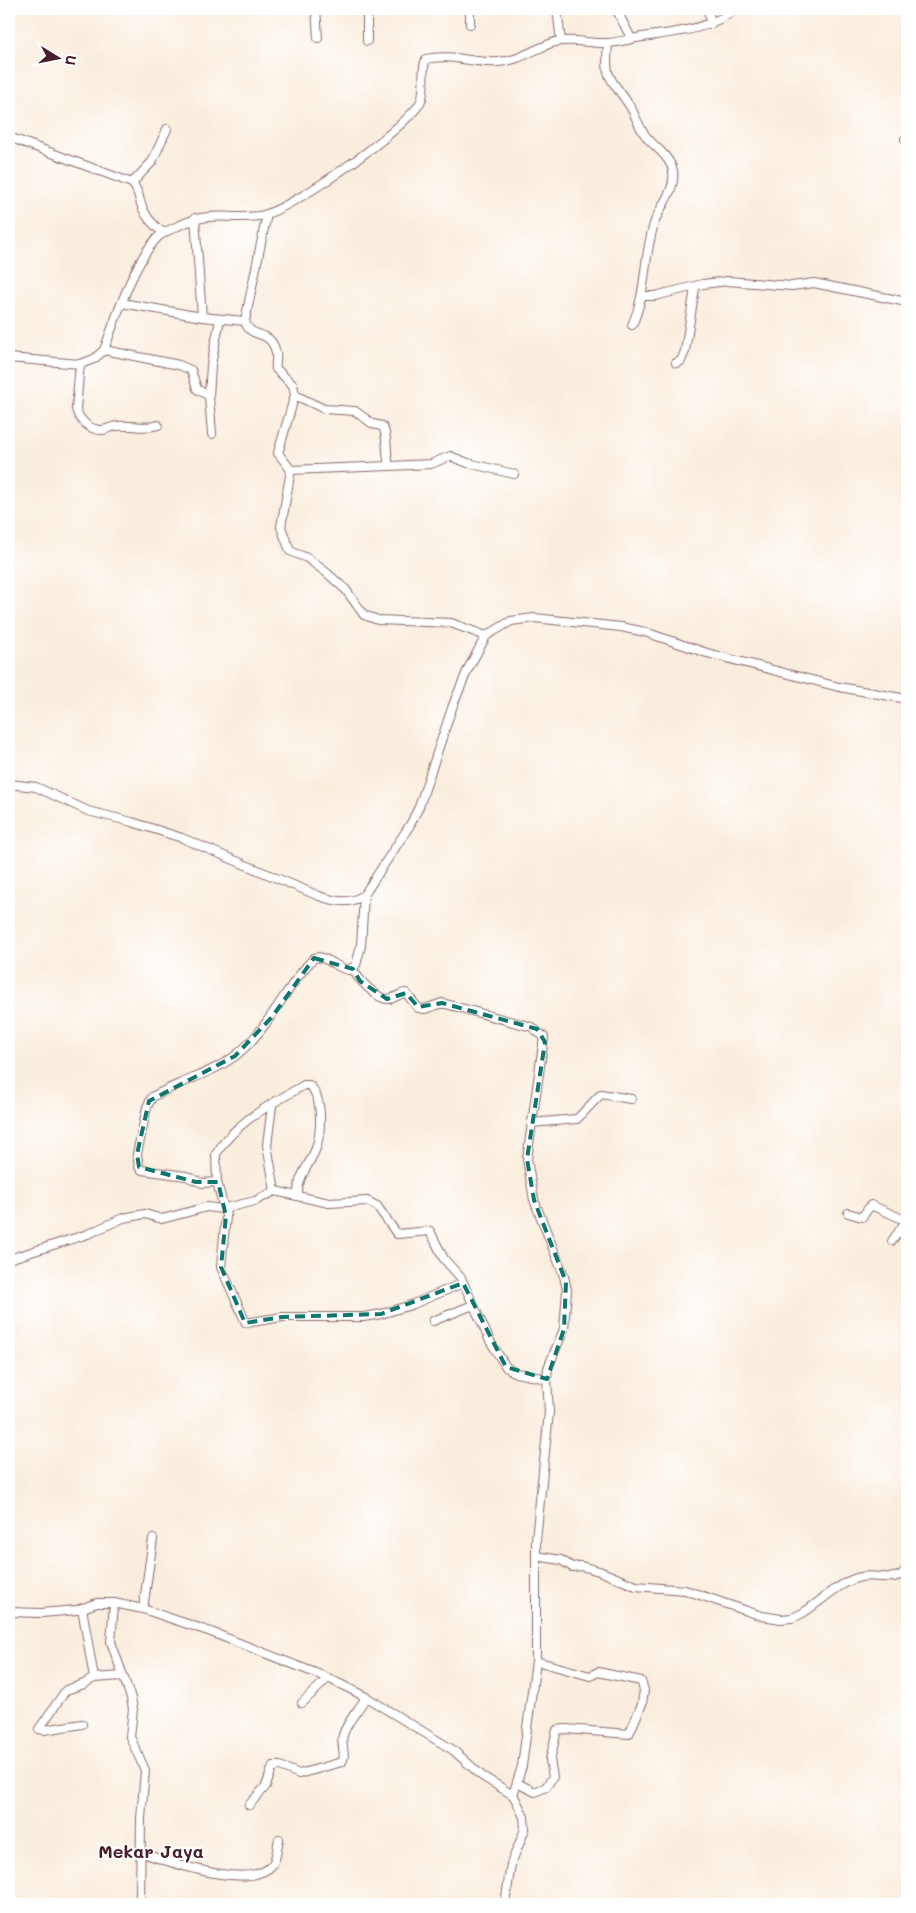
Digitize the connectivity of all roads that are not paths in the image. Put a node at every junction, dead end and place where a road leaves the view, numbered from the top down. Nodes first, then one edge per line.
1 (316, 9) edge
2 (367, 9) edge
3 (470, 9) edge
4 (557, 9) edge
5 (616, 9) edge
6 (708, 9) edge
7 (736, 9) edge
8 (470, 24) dead end
9 (711, 24) junction
10 (318, 38) dead end
11 (631, 38) junction
12 (367, 41) dead end
13 (561, 41) junction
14 (608, 43) junction
15 (167, 129) dead end
16 (9, 137) edge
17 (132, 183) junction
18 (267, 214) junction
19 (195, 218) junction
20 (164, 233) junction
21 (695, 288) junction
22 (642, 296) junction
23 (907, 302) edge
24 (122, 303) junction
25 (202, 317) junction
26 (220, 319) junction
27 (245, 321) junction
28 (632, 325) dead end
29 (104, 350) junction
30 (9, 358) edge
31 (676, 362) dead end
32 (80, 364) junction
33 (295, 395) junction
34 (209, 396) junction
35 (158, 425) dead end
36 (212, 434) dead end
37 (389, 466) junction
38 (291, 470) junction
39 (514, 474) dead end
40 (486, 636) junction
41 (907, 699) edge
42 (9, 784) edge
43 (364, 895) junction
44 (352, 969) junction
45 (631, 1099) dead end
46 (272, 1106) junction
47 (531, 1123) junction
48 (217, 1182) junction
49 (275, 1190) junction
50 (298, 1195) junction
51 (225, 1208) junction
52 (848, 1213) dead end
53 (907, 1221) edge
54 (892, 1241) dead end
55 (9, 1260) edge
56 (464, 1283) junction
57 (473, 1305) junction
58 (433, 1320) dead end
59 (547, 1379) junction
60 (153, 1539) dead end
61 (536, 1556) junction
62 (907, 1568) edge
63 (114, 1603) junction
64 (82, 1608) junction
65 (143, 1609) junction
66 (9, 1612) edge
67 (536, 1660) junction
68 (122, 1676) junction
69 (94, 1678) junction
70 (328, 1678) junction
71 (366, 1697) junction
72 (302, 1703) dead end
73 (82, 1724) dead end
74 (517, 1783) junction
75 (513, 1795) junction
76 (249, 1805) dead end
77 (279, 1839) dead end
78 (143, 1854) junction
79 (140, 1904) edge
80 (505, 1904) edge

1 - 10 street
2 - 12 street
3 - 8 street
4 - 13 street
5 - 11 street
6 - 9 street
7 - 9 street
9 - 11 street
11 - 14 street
13 - 14 street
13 - 18 street
14 - 22 street
15 - 17 street
16 - 17 street
17 - 20 street
18 - 19 street
18 - 27 street
19 - 20 street
19 - 25 street
20 - 24 street
21 - 22 street
21 - 23 street
21 - 31 street
22 - 28 street
24 - 25 street
24 - 29 street
25 - 26 street
26 - 27 street
26 - 34 street
27 - 33 street
29 - 32 street
29 - 34 street
30 - 32 street
32 - 35 street
33 - 37 street
33 - 38 street
34 - 36 street
37 - 38 street
37 - 39 street
38 - 40 street
40 - 41 street
40 - 43 street
42 - 43 street
43 - 44 street
44 - 47 street
44 - 48 street
45 - 47 street
46 - 48 street
46 - 49 street
46 - 50 street
47 - 59 street
48 - 51 street
49 - 50 street
49 - 51 street
50 - 56 street
51 - 55 street
51 - 56 street
52 - 53 street
53 - 54 street
56 - 57 street
57 - 58 street
57 - 59 street
59 - 61 street
60 - 65 street
61 - 62 street
61 - 67 street
63 - 64 street
63 - 65 street
63 - 68 street
64 - 66 street
64 - 69 street
65 - 70 street
67 - 74 street
67 - 74 street
68 - 69 street
68 - 78 street
69 - 73 street
70 - 71 street
70 - 72 street
71 - 75 street
71 - 76 street
74 - 75 street
75 - 80 street
77 - 78 street
78 - 79 street

